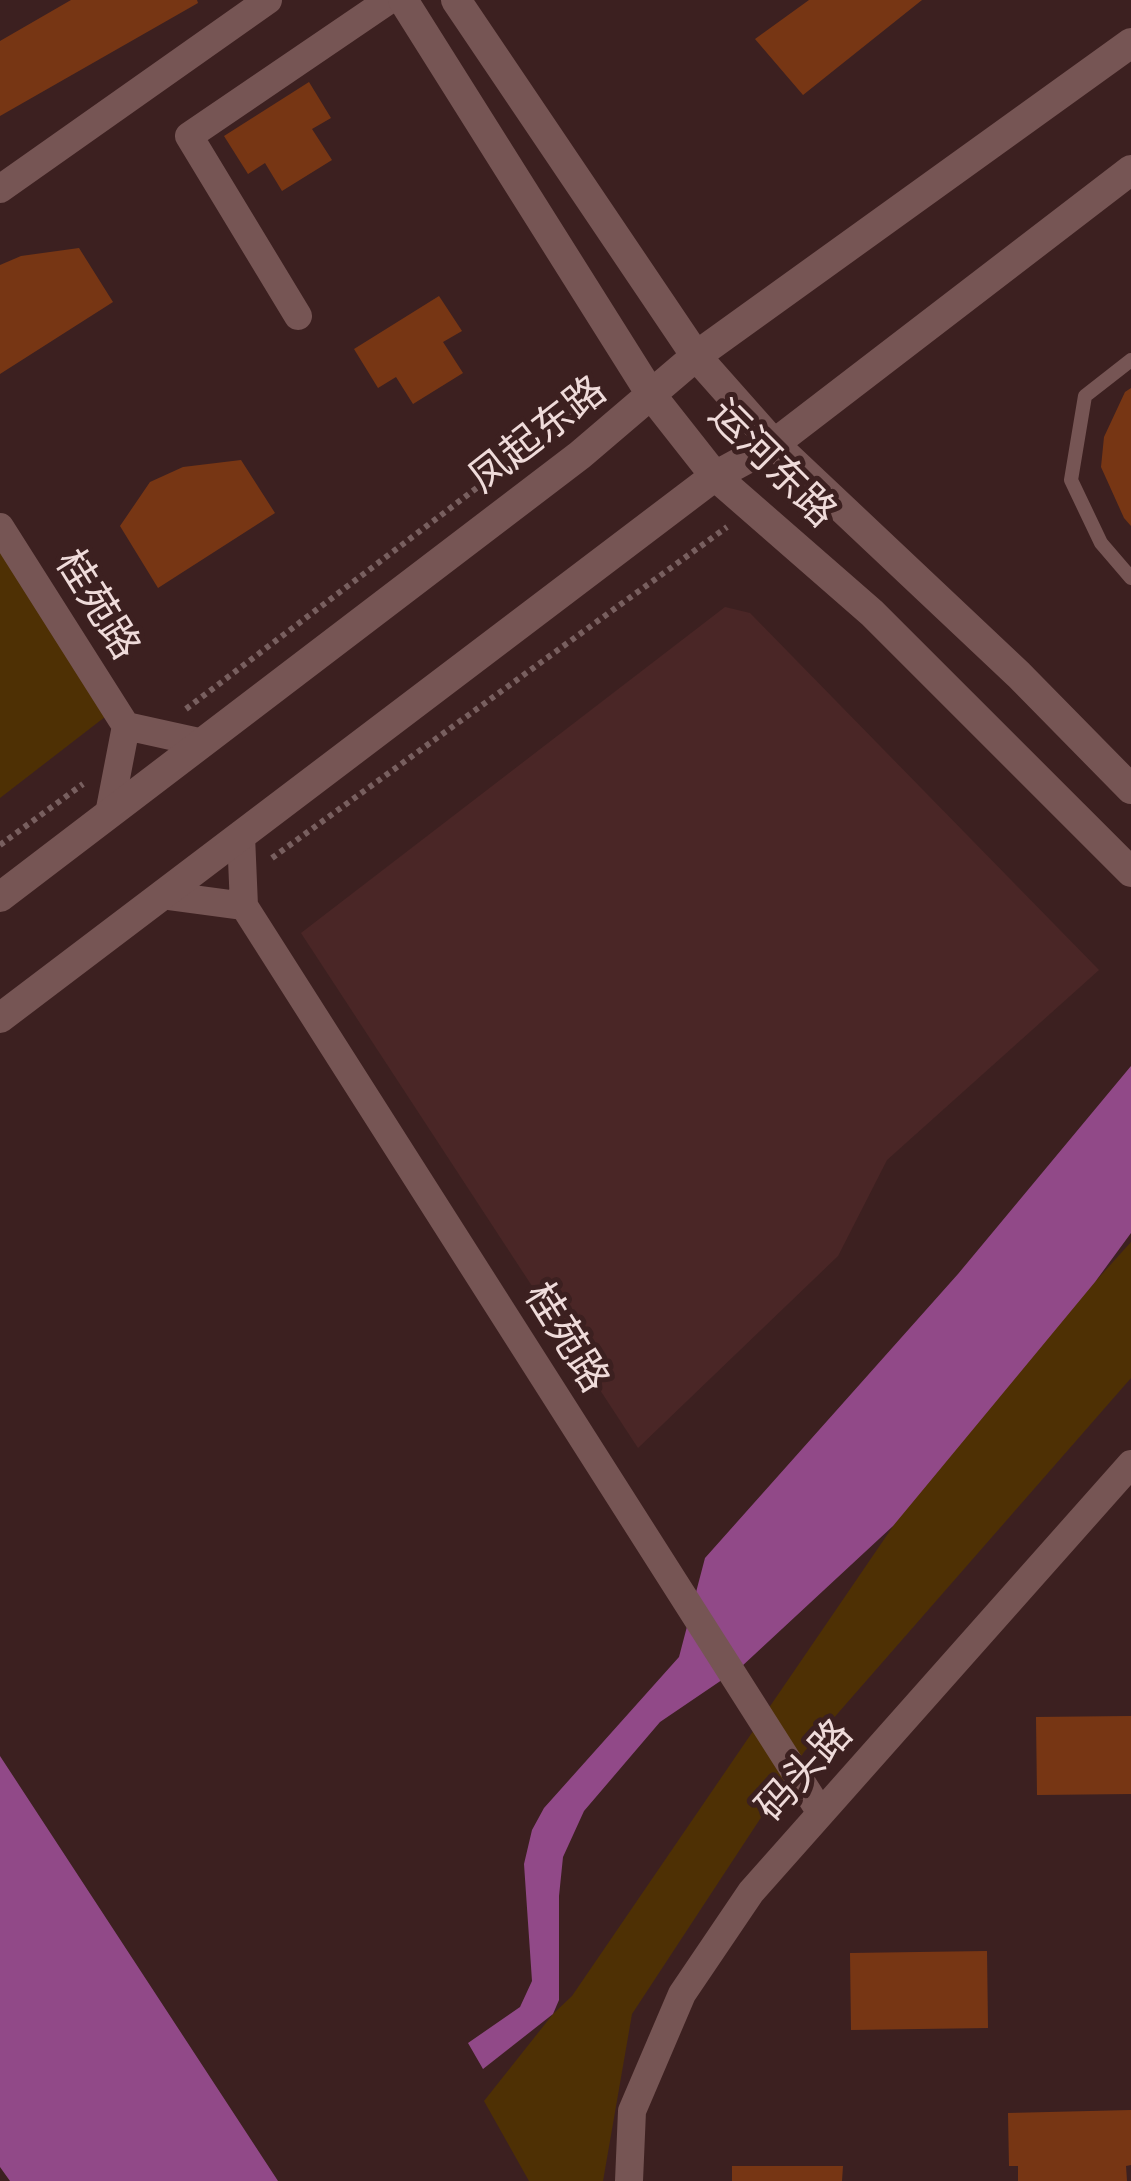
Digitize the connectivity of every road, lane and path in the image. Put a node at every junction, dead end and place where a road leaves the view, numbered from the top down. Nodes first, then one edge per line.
1 (268, 0) edge
2 (389, 0) edge
3 (403, 0) edge
4 (456, 0) edge
5 (1131, 42) edge
6 (1131, 170) edge
7 (0, 189) edge
8 (298, 316) dead end
9 (696, 356) junction
10 (1131, 360) edge
11 (652, 396) junction
12 (589, 403) dead end
13 (774, 444) junction
14 (715, 476) junction
15 (752, 508) junction
16 (0, 527) edge
17 (1131, 578) edge
18 (126, 726) junction
19 (155, 732) junction
20 (203, 743) junction
21 (120, 757) junction
22 (1131, 789) edge
23 (110, 814) junction
24 (240, 836) junction
25 (0, 845) edge
26 (1131, 872) edge
27 (243, 893) junction
28 (162, 895) junction
29 (0, 897) edge
30 (0, 1018) edge
31 (1131, 1464) edge
32 (821, 1813) junction
33 (629, 2181) edge

1 - 7 street
2 - 8 street
3 - 11 main road, 运河东路
4 - 9 main road, 运河东路
5 - 9 main road, 凤起东路
6 - 13 main road
9 - 11 main road, 凤起东路
9 - 13 main road, 运河东路
10 - 17 lane
11 - 14 main road, 运河东路
11 - 20 main road, 凤起东路
12 - 19 path
13 - 14 main road
13 - 22 main road, 运河东路
14 - 15 main road, 运河东路
14 - 24 main road
15 - 26 main road, 运河东路
15 - 27 path
16 - 18 street, 桂苑路
18 - 19 street
18 - 21 street
19 - 20 street
20 - 23 main road, 凤起东路
21 - 23 street
21 - 25 path
23 - 29 main road, 凤起东路
24 - 27 street, 桂苑路
24 - 28 main road
27 - 28 street
27 - 32 street, 桂苑路
28 - 30 main road
31 - 32 street, 码头路
32 - 33 street, 码头路

